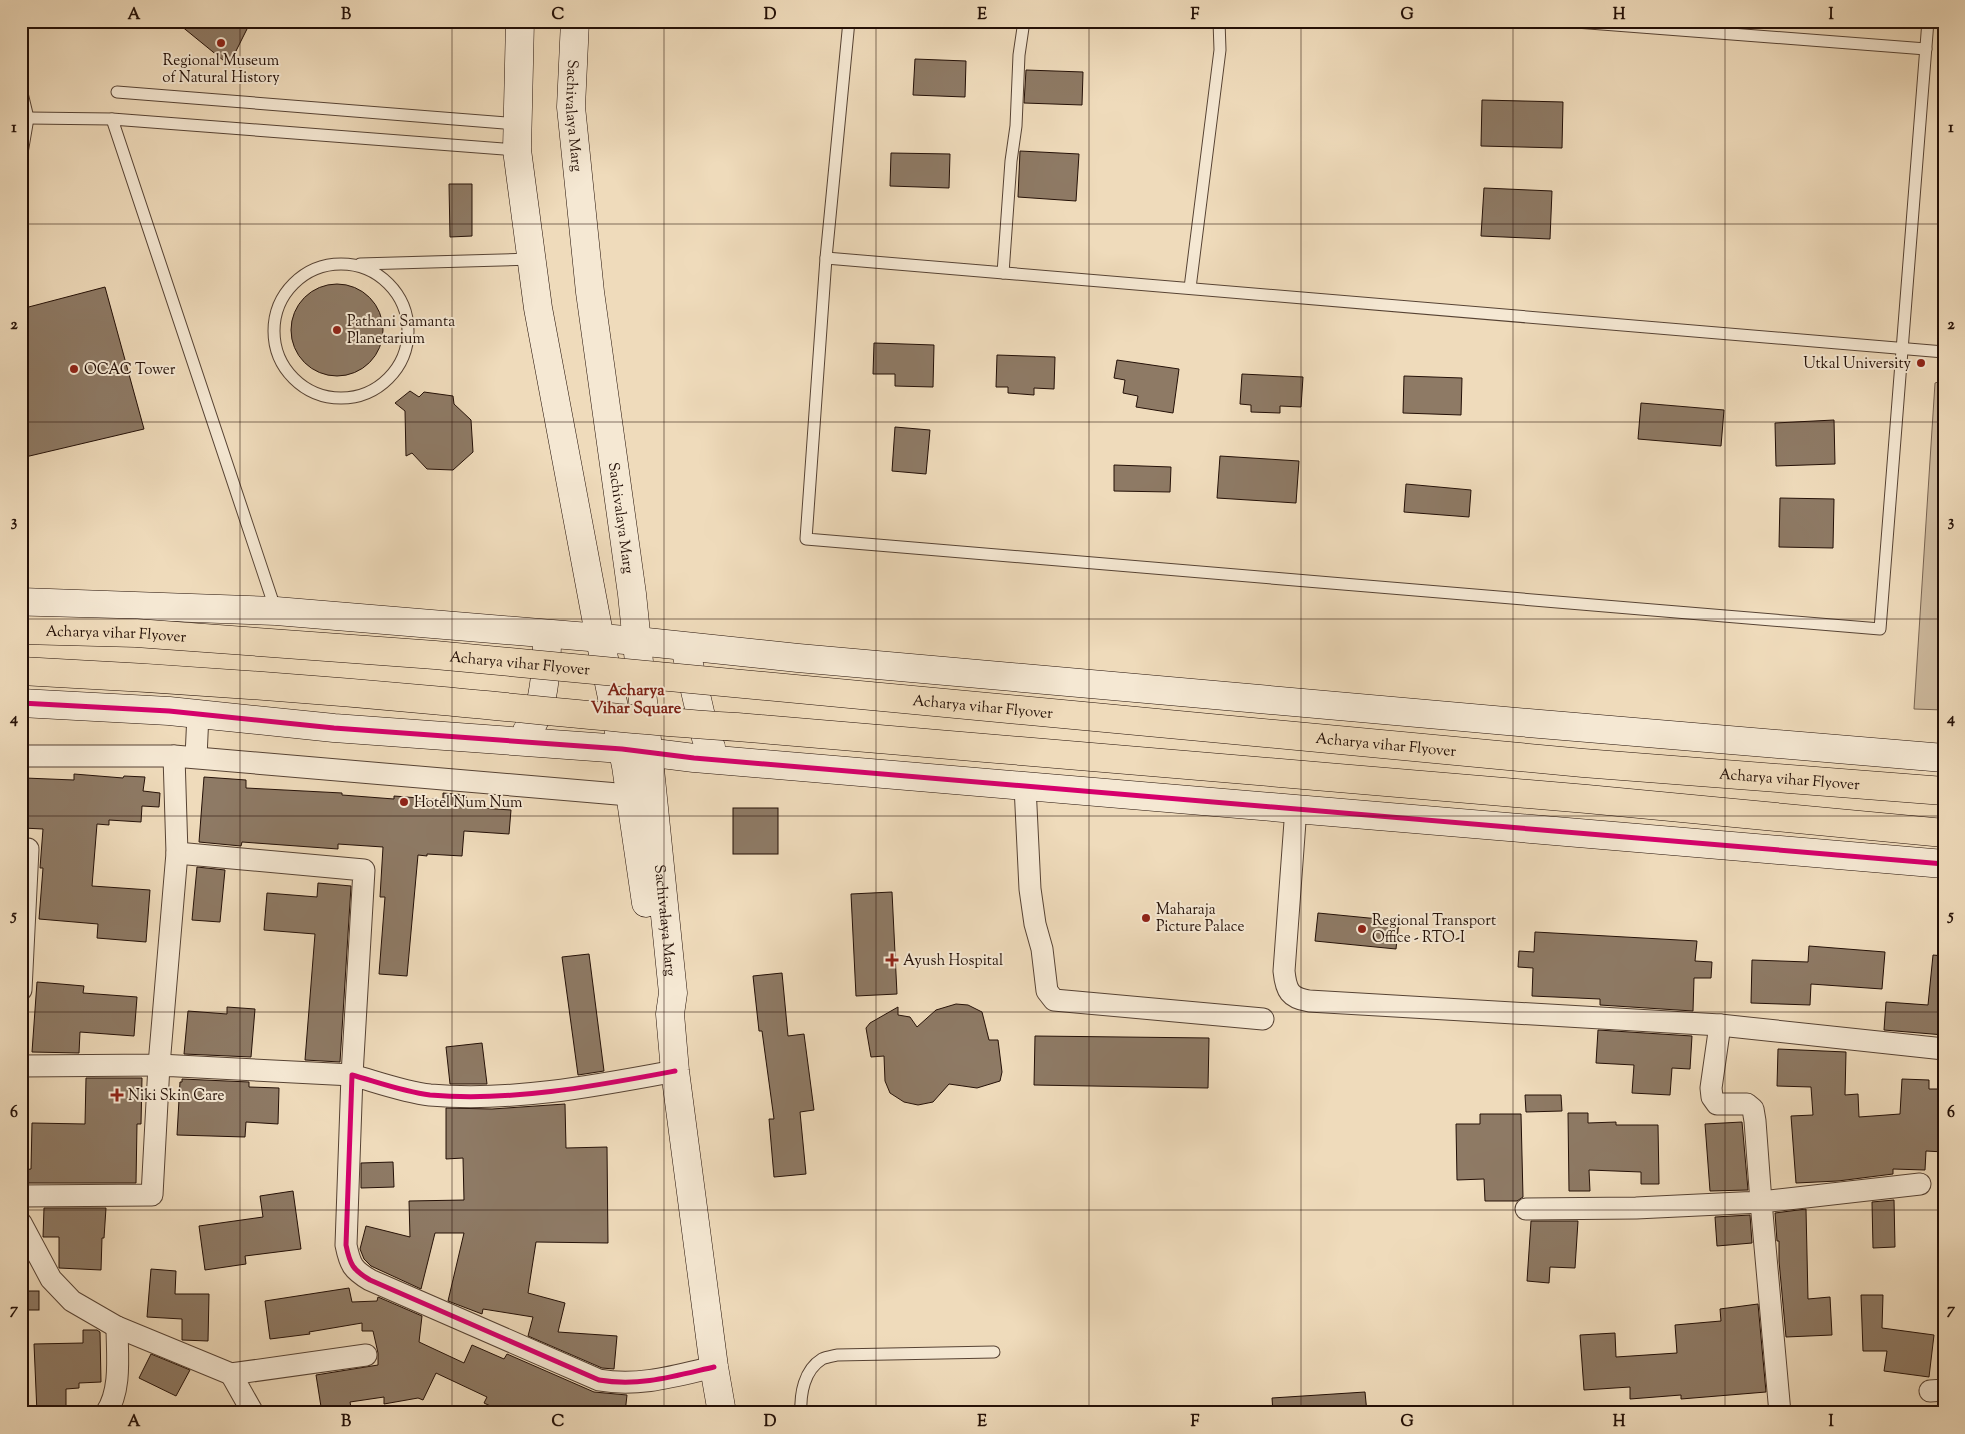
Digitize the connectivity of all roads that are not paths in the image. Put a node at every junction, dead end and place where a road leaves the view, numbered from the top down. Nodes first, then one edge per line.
1 (520, 21) edge
2 (575, 21) edge
3 (849, 21) edge
4 (1024, 21) edge
5 (1219, 21) edge
6 (1563, 21) edge
7 (1928, 21) edge
8 (1926, 49) junction
9 (21, 90) edge
10 (117, 92) dead end
11 (28, 118) junction
12 (112, 118) junction
13 (517, 137) junction
14 (21, 159) edge
15 (826, 258) junction
16 (532, 259) junction
17 (354, 265) junction
18 (1003, 273) junction
19 (1190, 288) junction
20 (1903, 348) junction
21 (1944, 352) edge
22 (21, 602) edge
23 (276, 611) junction
24 (21, 630) edge
25 (546, 634) junction
26 (600, 639) junction
27 (637, 641) junction
28 (684, 647) junction
29 (21, 671) edge
30 (21, 703) edge
31 (198, 714) junction
32 (505, 740) junction
33 (622, 749) junction
34 (649, 752) junction
35 (21, 756) edge
36 (174, 756) junction
37 (196, 758) junction
38 (1944, 758) edge
39 (717, 760) junction
40 (1025, 786) junction
41 (1944, 791) edge
42 (629, 795) junction
43 (1296, 808) junction
44 (1944, 833) edge
45 (28, 849) dead end
46 (177, 853) junction
47 (1944, 864) edge
48 (21, 990) edge
49 (670, 1014) junction
50 (1262, 1019) dead end
51 (1720, 1025) junction
52 (1944, 1049) edge
53 (159, 1065) junction
54 (21, 1066) edge
55 (675, 1071) junction
56 (352, 1074) junction
57 (1920, 1184) dead end
58 (21, 1196) edge
59 (1761, 1202) junction
60 (1526, 1209) dead end
61 (21, 1223) edge
62 (117, 1327) junction
63 (994, 1352) dead end
64 (366, 1355) dead end
65 (714, 1366) junction
66 (231, 1374) junction
67 (716, 1408) edge
68 (106, 1413) edge
69 (252, 1413) edge
70 (801, 1413) edge
71 (1780, 1413) edge

1 - 13 street, Sachivalaya Marg
2 - 27 street, Sachivalaya Marg
3 - 15 lane
4 - 18 lane
5 - 19 lane
6 - 8 lane
7 - 8 lane
8 - 20 lane
9 - 11 lane
10 - 13 lane
11 - 12 lane
11 - 14 lane
12 - 13 lane
12 - 23 lane
13 - 16 street, Sachivalaya Marg
15 - 18 lane
15 - 20 lane
16 - 17 lane
16 - 26 street, Sachivalaya Marg
17 - 17 lane
18 - 19 lane
19 - 20 lane
20 - 21 lane
22 - 23 street
23 - 25 street
24 - 41 highway, Acharya vihar Flyover, bridge
25 - 26 street
25 - 32 street
26 - 27 street
26 - 33 street, Sachivalaya Marg
27 - 28 street
27 - 34 street, Sachivalaya Marg
28 - 38 street
28 - 39 street
29 - 44 highway, bridge
30 - 31 street
31 - 32 street
31 - 37 street
32 - 33 street
33 - 34 street
33 - 42 street, Sachivalaya Marg
34 - 39 street
34 - 49 street, Sachivalaya Marg
35 - 36 street
36 - 37 street
36 - 46 street
37 - 42 street
39 - 40 street
40 - 43 street
40 - 50 street
42 - 49 street, Sachivalaya Marg
43 - 47 street
43 - 51 street
45 - 48 street
46 - 53 street
46 - 56 street
49 - 55 street, Sachivalaya Marg
51 - 52 street
51 - 59 street
53 - 54 street
53 - 56 street
53 - 58 street
55 - 56 street
55 - 65 street, Sachivalaya Marg
56 - 65 street
57 - 59 street
59 - 60 street
59 - 71 street
61 - 62 street
62 - 66 street
62 - 68 street
63 - 70 lane
64 - 66 street
65 - 67 street, Sachivalaya Marg
66 - 69 street

